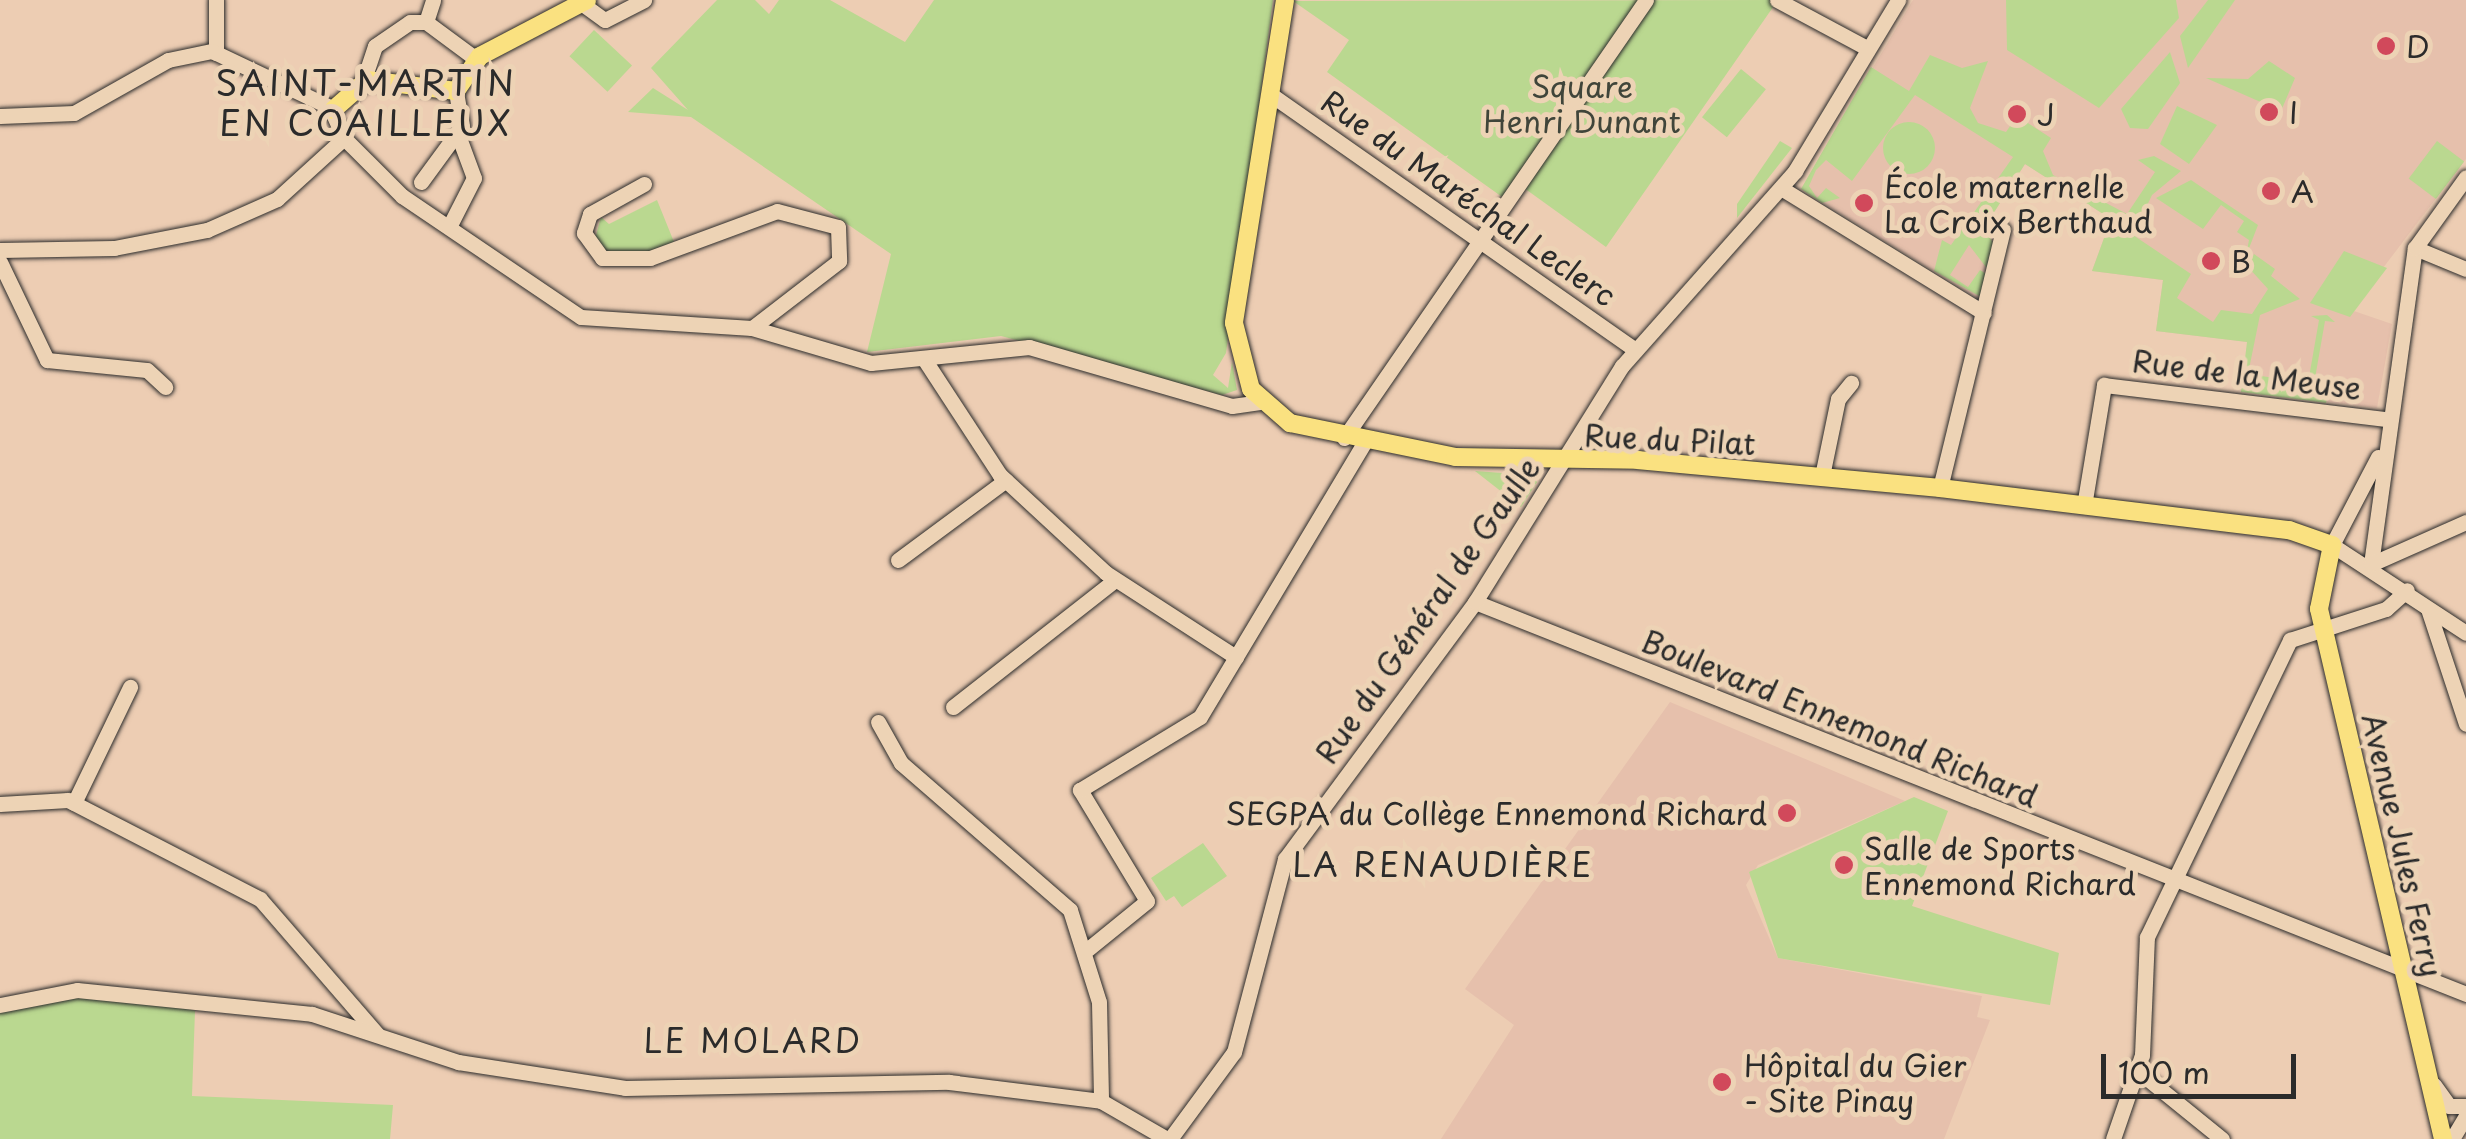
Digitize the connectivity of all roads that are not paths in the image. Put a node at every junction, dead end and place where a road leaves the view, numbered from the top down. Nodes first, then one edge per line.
1 (216, 0) edge
2 (433, 0) edge
3 (644, 0) edge
4 (1285, 0) edge
5 (1646, 0) edge
6 (1776, 0) edge
7 (1898, 0) edge
8 (581, 1) edge
9 (426, 22) junction
10 (1866, 48) junction
11 (216, 53) junction
12 (476, 58) junction
13 (362, 85) junction
14 (456, 91) junction
15 (1270, 94) junction
16 (333, 110) junction
17 (0, 116) edge
18 (457, 132) junction
19 (344, 138) junction
20 (2466, 178) edge
21 (644, 184) dead end
22 (442, 188) dead end
23 (1781, 188) junction
24 (449, 227) junction
25 (2003, 230) dead end
26 (1479, 238) junction
27 (2414, 248) junction
28 (0, 250) edge
29 (0, 262) edge
30 (2466, 269) edge
31 (1984, 313) junction
32 (752, 328) junction
33 (1635, 350) junction
34 (924, 360) junction
35 (1851, 383) dead end
36 (165, 387) dead end
37 (1260, 402) junction
38 (2387, 420) junction
39 (1344, 438) junction
40 (1364, 443) junction
41 (2382, 449) junction
42 (1566, 462) junction
43 (1822, 476) junction
44 (1006, 480) junction
45 (1940, 488) junction
46 (2084, 506) junction
47 (2466, 522) edge
48 (2332, 544) junction
49 (898, 560) dead end
50 (2372, 564) junction
51 (1115, 580) junction
52 (2406, 590) junction
53 (1475, 602) junction
54 (2426, 605) junction
55 (2323, 624) junction
56 (2466, 634) edge
57 (1236, 657) junction
58 (130, 687) dead end
59 (953, 707) dead end
60 (878, 722) dead end
61 (2466, 724) edge
62 (74, 803) junction
63 (0, 804) edge
64 (2172, 879) junction
65 (1088, 948) junction
66 (2405, 971) junction
67 (2466, 994) edge
68 (0, 1005) edge
69 (377, 1034) junction
70 (2423, 1058) junction
71 (2138, 1071) junction
72 (1101, 1101) junction
73 (2466, 1106) edge
74 (2466, 1116) edge
75 (1168, 1139) edge
76 (2113, 1139) edge
77 (2222, 1139) edge
78 (2445, 1139) edge

1 - 11 street
2 - 9 street
3 - 8 street
4 - 15 main road
5 - 26 street
6 - 10 street
7 - 10 street, Rue du Général de Gaulle
8 - 12 main road
9 - 12 street
9 - 13 street
10 - 23 street, Rue du Général de Gaulle
11 - 16 street
11 - 17 street
12 - 14 main road
13 - 14 main road
13 - 16 main road
14 - 18 street
15 - 26 street, Rue du Maréchal Leclerc
15 - 37 main road
16 - 19 street
18 - 22 street
18 - 24 street
19 - 24 street
19 - 28 street
20 - 27 street
21 - 32 street
23 - 31 street
23 - 33 street, Rue du Général de Gaulle
24 - 32 street
25 - 31 street
26 - 33 street, Rue du Maréchal Leclerc
26 - 39 street
27 - 30 street
27 - 38 street
29 - 36 street
31 - 45 street
32 - 34 street
33 - 42 street, Rue du Général de Gaulle
34 - 37 street
34 - 44 street
35 - 43 street
37 - 39 main road, Rue du Pilat
38 - 41 street
38 - 46 street, Rue de la Meuse
39 - 40 main road, Rue du Pilat
40 - 42 main road, Rue du Pilat
40 - 57 street
41 - 48 street
41 - 50 street
42 - 43 main road, Rue du Pilat
42 - 53 street, Rue du Général de Gaulle
43 - 45 main road, Rue du Pilat
44 - 49 street
44 - 51 street
45 - 46 main road, Rue du Pilat
46 - 48 main road, Rue du Pilat
47 - 50 street
48 - 50 street, Rue du Pilat
48 - 55 main road, Avenue Jules Ferry
50 - 52 street, Rue du Pilat
51 - 57 street
51 - 59 street
52 - 54 street, Rue du Pilat
52 - 55 street
53 - 64 street, Boulevard Ennemond Richard
53 - 75 street, Rue du Général de Gaulle
54 - 56 street, Rue du Pilat
54 - 61 street
55 - 64 street
55 - 66 main road, Avenue Jules Ferry
57 - 65 street
58 - 62 street
60 - 65 street
62 - 63 street
62 - 69 street
64 - 66 street, Boulevard Ennemond Richard
64 - 71 street
65 - 72 street
66 - 67 street, Boulevard Ennemond Richard
66 - 70 main road, Avenue Jules Ferry
68 - 69 street
69 - 72 street
70 - 73 street
70 - 78 main road, Avenue Jules Ferry
71 - 76 street
71 - 77 street
72 - 75 street
74 - 78 street

